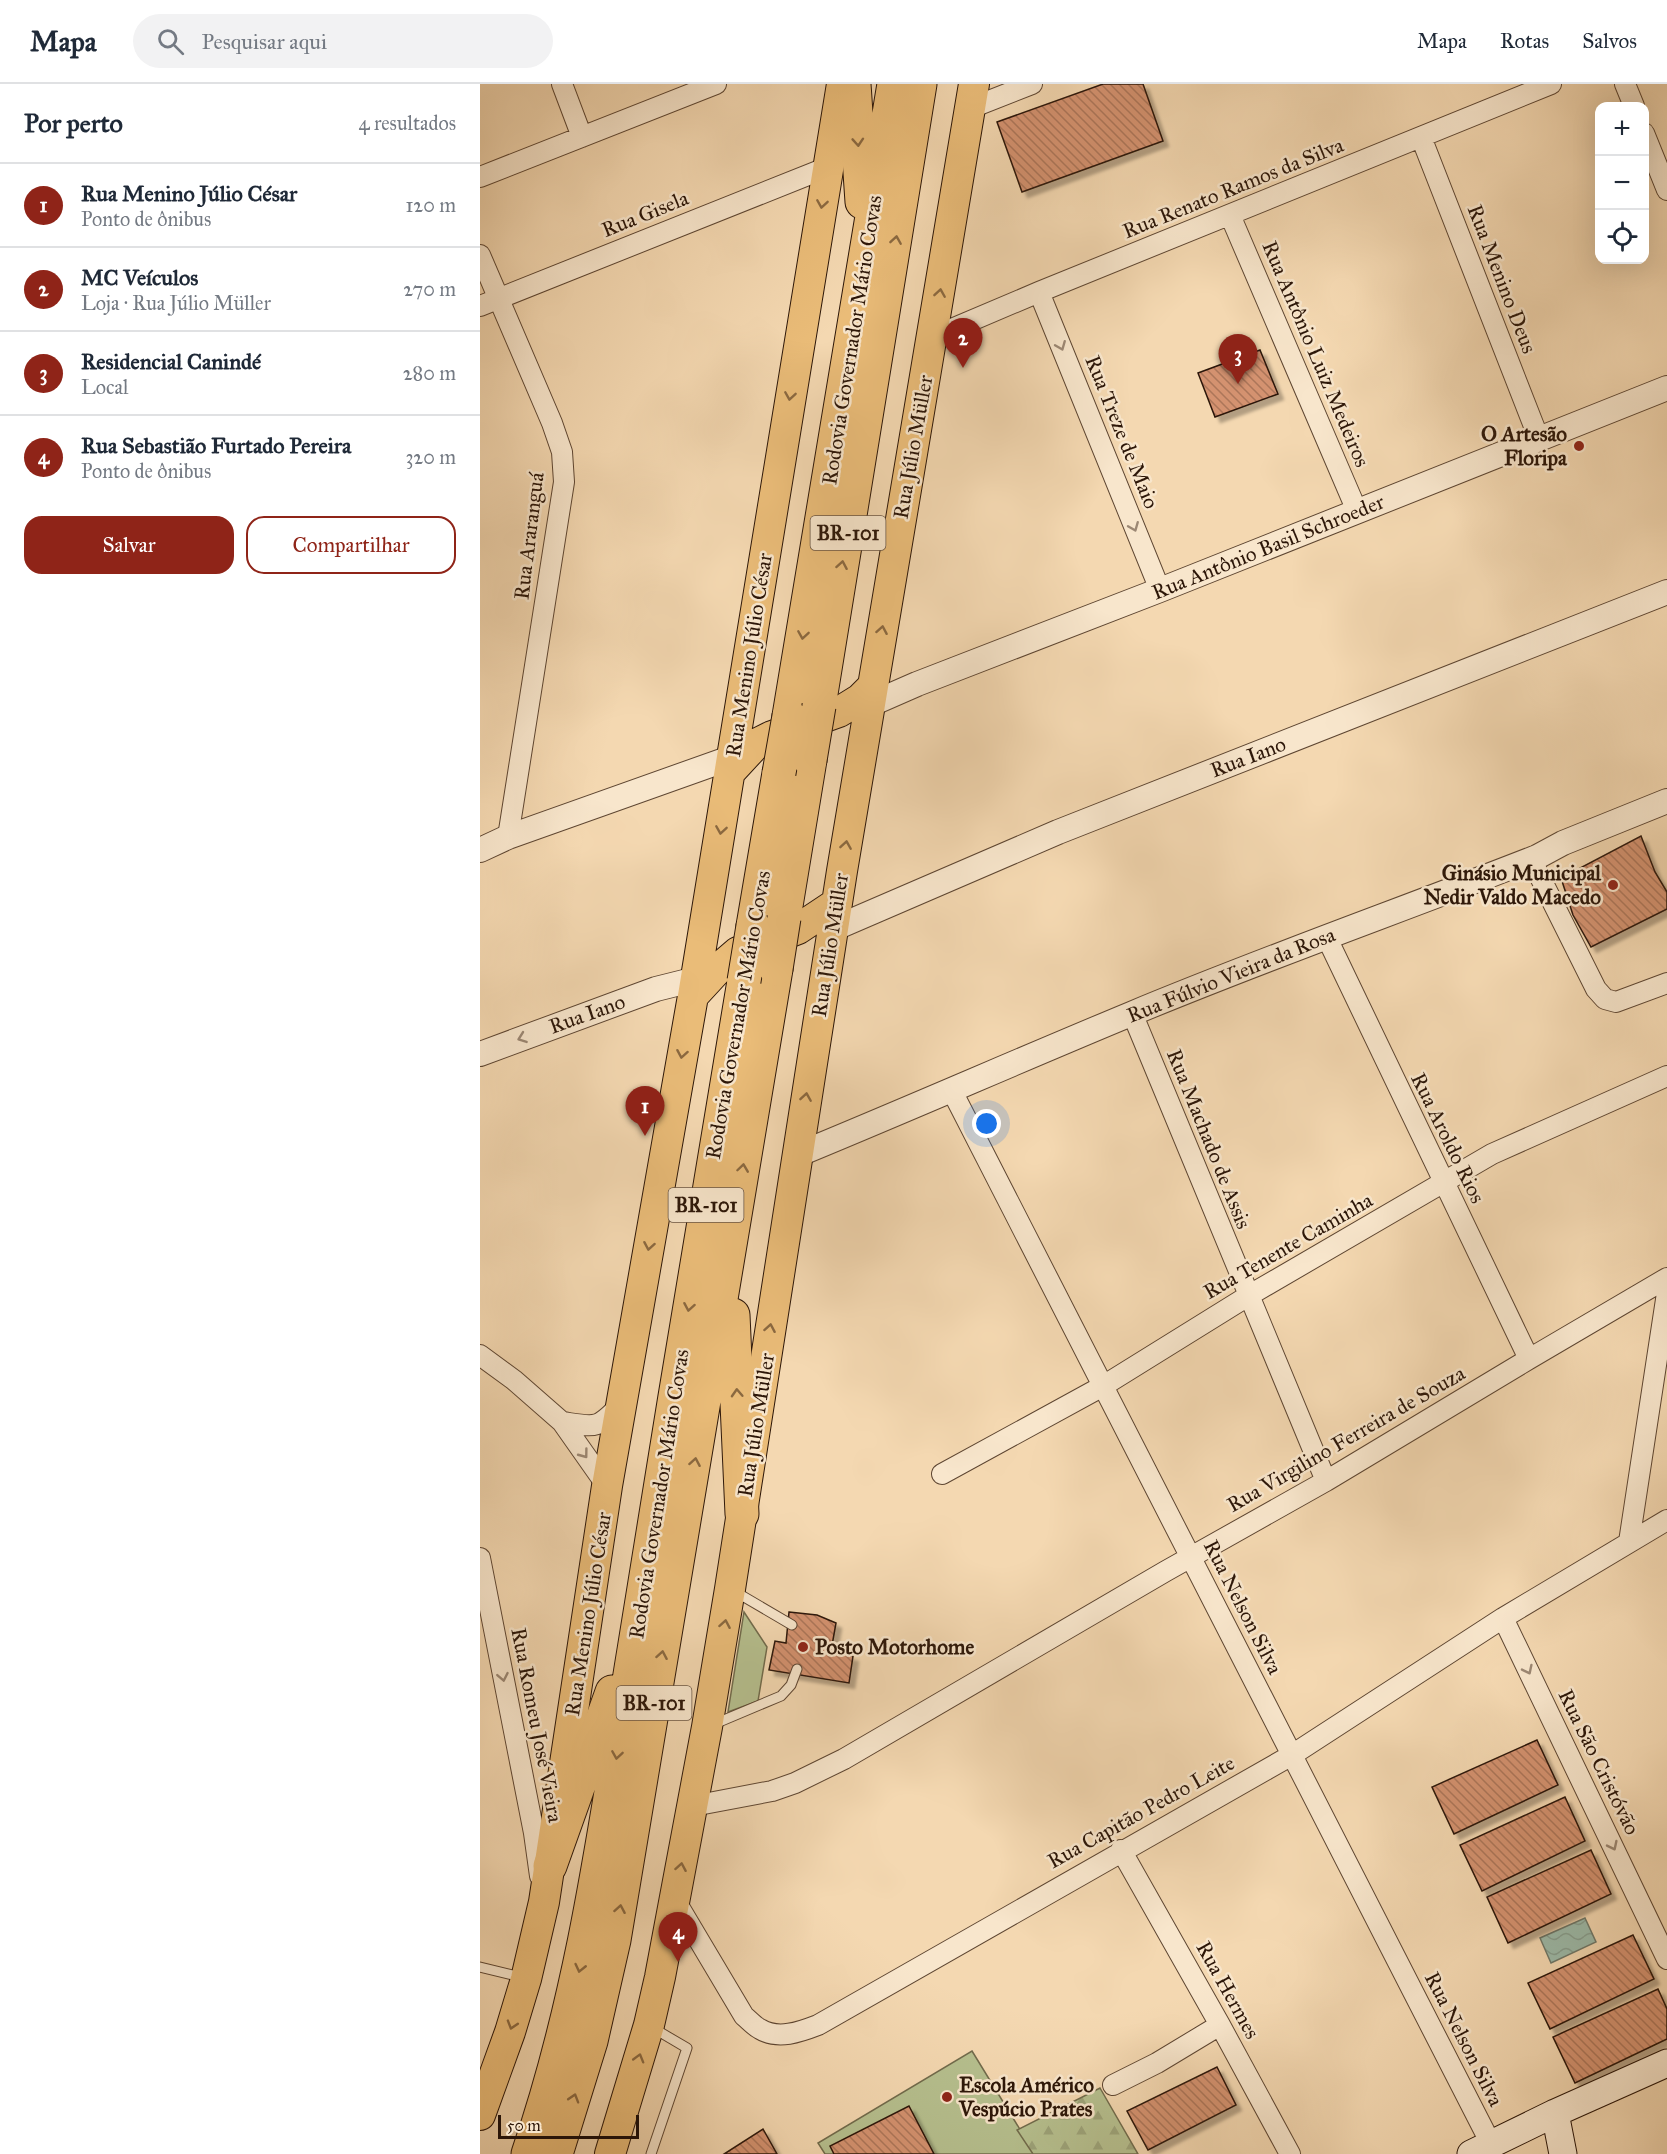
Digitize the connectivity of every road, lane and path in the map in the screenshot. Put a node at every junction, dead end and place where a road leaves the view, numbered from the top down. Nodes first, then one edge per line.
1 (562, 84) edge
2 (716, 84) edge
3 (842, 84) edge
4 (854, 84) edge
5 (894, 84) edge
6 (920, 84) edge
7 (1032, 84) edge
8 (1551, 84) edge
9 (1625, 84) edge
10 (972, 96) edge
11 (1632, 102) edge
12 (582, 137) junction
13 (1420, 137) junction
14 (1649, 145) edge
15 (828, 167) junction
16 (480, 177) edge
17 (1667, 190) edge
18 (1230, 215) junction
19 (480, 255) edge
20 (866, 261) junction
21 (1039, 292) junction
22 (489, 302) edge
23 (933, 337) junction
24 (1667, 388) edge
25 (1539, 439) junction
26 (1357, 512) junction
27 (1160, 590) junction
28 (1667, 592) edge
29 (869, 707) junction
30 (739, 718) junction
31 (805, 718) junction
32 (731, 765) junction
33 (1667, 801) edge
34 (508, 837) junction
35 (480, 850) edge
36 (1532, 859) junction
37 (791, 924) junction
38 (834, 926) junction
39 (704, 934) junction
40 (1326, 936) junction
41 (745, 953) junction
42 (1667, 982) edge
43 (695, 988) junction
44 (1132, 1014) junction
45 (480, 1054) edge
46 (1667, 1076) edge
47 (952, 1091) junction
48 (797, 1155) junction
49 (1443, 1184) junction
50 (731, 1247) junction
51 (1667, 1278) edge
52 (1667, 1293) edge
53 (1248, 1296) junction
54 (480, 1355) edge
55 (1529, 1359) junction
56 (1103, 1386) junction
57 (621, 1404) junction
58 (562, 1422) junction
59 (942, 1474) dead end
60 (1326, 1481) junction
61 (607, 1486) junction
62 (742, 1514) junction
63 (1667, 1520) edge
64 (1629, 1542) junction
65 (1191, 1557) junction
66 (480, 1558) edge
67 (730, 1589) junction
68 (640, 1614) junction
69 (1503, 1618) junction
70 (792, 1625) dead end
71 (797, 1669) dead end
72 (707, 1727) junction
73 (1292, 1755) junction
74 (693, 1806) junction
75 (1122, 1850) junction
76 (550, 1866) junction
77 (675, 1900) junction
78 (544, 1902) junction
79 (1667, 1959) edge
80 (480, 1967) edge
81 (526, 1979) junction
82 (649, 2025) junction
83 (1220, 2025) junction
84 (1667, 2063) edge
85 (1113, 2085) dead end
86 (1555, 2113) junction
87 (480, 2115) edge
88 (1481, 2149) edge
89 (528, 2154) edge
90 (556, 2154) edge
91 (610, 2154) edge
92 (651, 2154) edge
93 (1290, 2154) edge
94 (1563, 2154) edge

1 - 12 street
2 - 12 street
3 - 15 main road, Rua Menino Júlio César
4 -> 20 highway
5 - 20 highway, Rodovia Governador Mário Covas / BR-101
31 -> 6 highway, Rodovia Governador Mário Covas / BR-101
7 - 10 street
8 - 13 street, Rua Renato Ramos da Silva
9 - 11 street
23 -> 10 main road, Rua Júlio Müller
12 - 16 street
13 - 18 street, Rua Renato Ramos da Silva
13 - 25 street, Rua Menino Deus
14 - 17 street
15 - 22 street, Rua Gisela
15 -> 30 main road, Rua Menino Júlio César
18 - 21 street, Rua Renato Ramos da Silva
18 - 26 street, Rua Antônio Luiz Medeiros
19 - 22 street, Rua Araranguá
20 -> 31 highway, Rodovia Governador Mário Covas / BR-101
21 - 23 street, Rua Renato Ramos da Silva
21 -> 27 street, Rua Treze de Maio
22 - 34 street, Rua Araranguá
29 -> 23 main road, Rua Júlio Müller
24 - 25 street, Rua Antônio Basil Schroeder
25 - 26 street, Rua Antônio Basil Schroeder
26 - 27 street, Rua Antônio Basil Schroeder
27 - 29 street, Rua Antônio Basil Schroeder
28 - 38 street, Rua Iano
29 - 31 main road, Rua Antônio Basil Schroeder
38 -> 29 main road, Rua Júlio Müller
30 - 31 main road
30 - 32 main road, Rua Menino Júlio César
31 - 32 main road, Rua Antônio Basil Schroeder
31 - 37 highway, Rodovia Governador Mário Covas / BR-101, bridge
31 - 41 highway, Rodovia Governador Mário Covas / BR-101, bridge
32 - 34 street, Rua Antônio Basil Schroeder
32 -> 39 main road, Rua Menino Júlio César
33 - 36 street, Rua Fúlvio Vieira da Rosa
34 - 35 street, Rua Antônio Basil Schroeder
36 - 40 street, Rua Fúlvio Vieira da Rosa
36 - 42 street
37 - 38 main road, Rua Iano
37 - 38 main road
37 - 41 main road, Rua Iano
50 -> 37 highway, Rodovia Governador Mário Covas / BR-101, bridge
48 -> 38 main road, Rua Júlio Müller
39 - 41 main road
39 - 43 main road, Rua Menino Júlio César
40 - 44 street, Rua Fúlvio Vieira da Rosa
40 - 49 street, Rua Aroldo Rios
41 - 43 main road, Rua Iano
41 -> 68 highway, Rodovia Governador Mário Covas / BR-101
43 -> 45 street, Rua Iano
43 -> 57 main road, Rua Menino Júlio César
44 - 47 street, Rua Fúlvio Vieira da Rosa
44 - 53 street, Rua Machado de Assis
46 - 49 street, Rua Tenente Caminha
47 - 48 street, Rua Fúlvio Vieira da Rosa
47 - 56 street, Rua Nelson Silva
62 -> 48 main road, Rua Júlio Müller
49 - 53 street, Rua Tenente Caminha
49 - 55 street, Rua Aroldo Rios
62 -> 50 highway
90 -> 50 highway, Rodovia Governador Mário Covas / BR-101
51 - 55 street, Rua Virgilino Ferreira de Souza
52 - 64 street
53 - 56 street, Rua Tenente Caminha
53 - 60 street, Rua Machado de Assis
54 - 58 street
55 - 60 street, Rua Virgilino Ferreira de Souza
56 - 59 street, Rua Tenente Caminha
56 - 65 street, Rua Nelson Silva
57 - 58 street
57 - 61 main road, Rua Menino Júlio César
58 -> 61 street
60 - 65 street, Rua Virgilino Ferreira de Souza
61 - 76 main road, Rua Menino Júlio César
62 - 67 main road, Rua Júlio Müller
63 - 64 street, Rua Capitão Pedro Leite
64 - 69 street, Rua Capitão Pedro Leite
65 - 73 street, Rua Nelson Silva
65 - 74 street, Rua Virgilino Ferreira de Souza
66 -> 78 street, Rua Romeu José Vieira
67 - 70 lane
72 -> 67 main road, Rua Júlio Müller
68 - 76 highway
68 -> 89 highway, Rodovia Governador Mário Covas / BR-101
69 - 73 street, Rua Capitão Pedro Leite
69 -> 79 street, Rua São Cristóvão
71 - 72 lane
72 - 74 main road, Rua Júlio Müller
73 - 75 street, Rua Capitão Pedro Leite
73 - 88 street, Rua Nelson Silva
77 -> 74 main road, Rua Júlio Müller
75 - 77 street, Rua Capitão Pedro Leite
75 - 83 street, Rua Hermes
76 - 78 main road, Rua Menino Júlio César
77 - 82 main road, Rua Júlio Müller
78 - 81 main road, Rua Menino Júlio César
80 - 81 lane
81 -> 87 main road, Rua Menino Júlio César
91 -> 82 main road, Rua Júlio Müller
82 - 92 lane
83 - 85 street
83 - 93 street, Rua Hermes
84 - 86 main road
86 - 88 main road
86 - 94 main road

